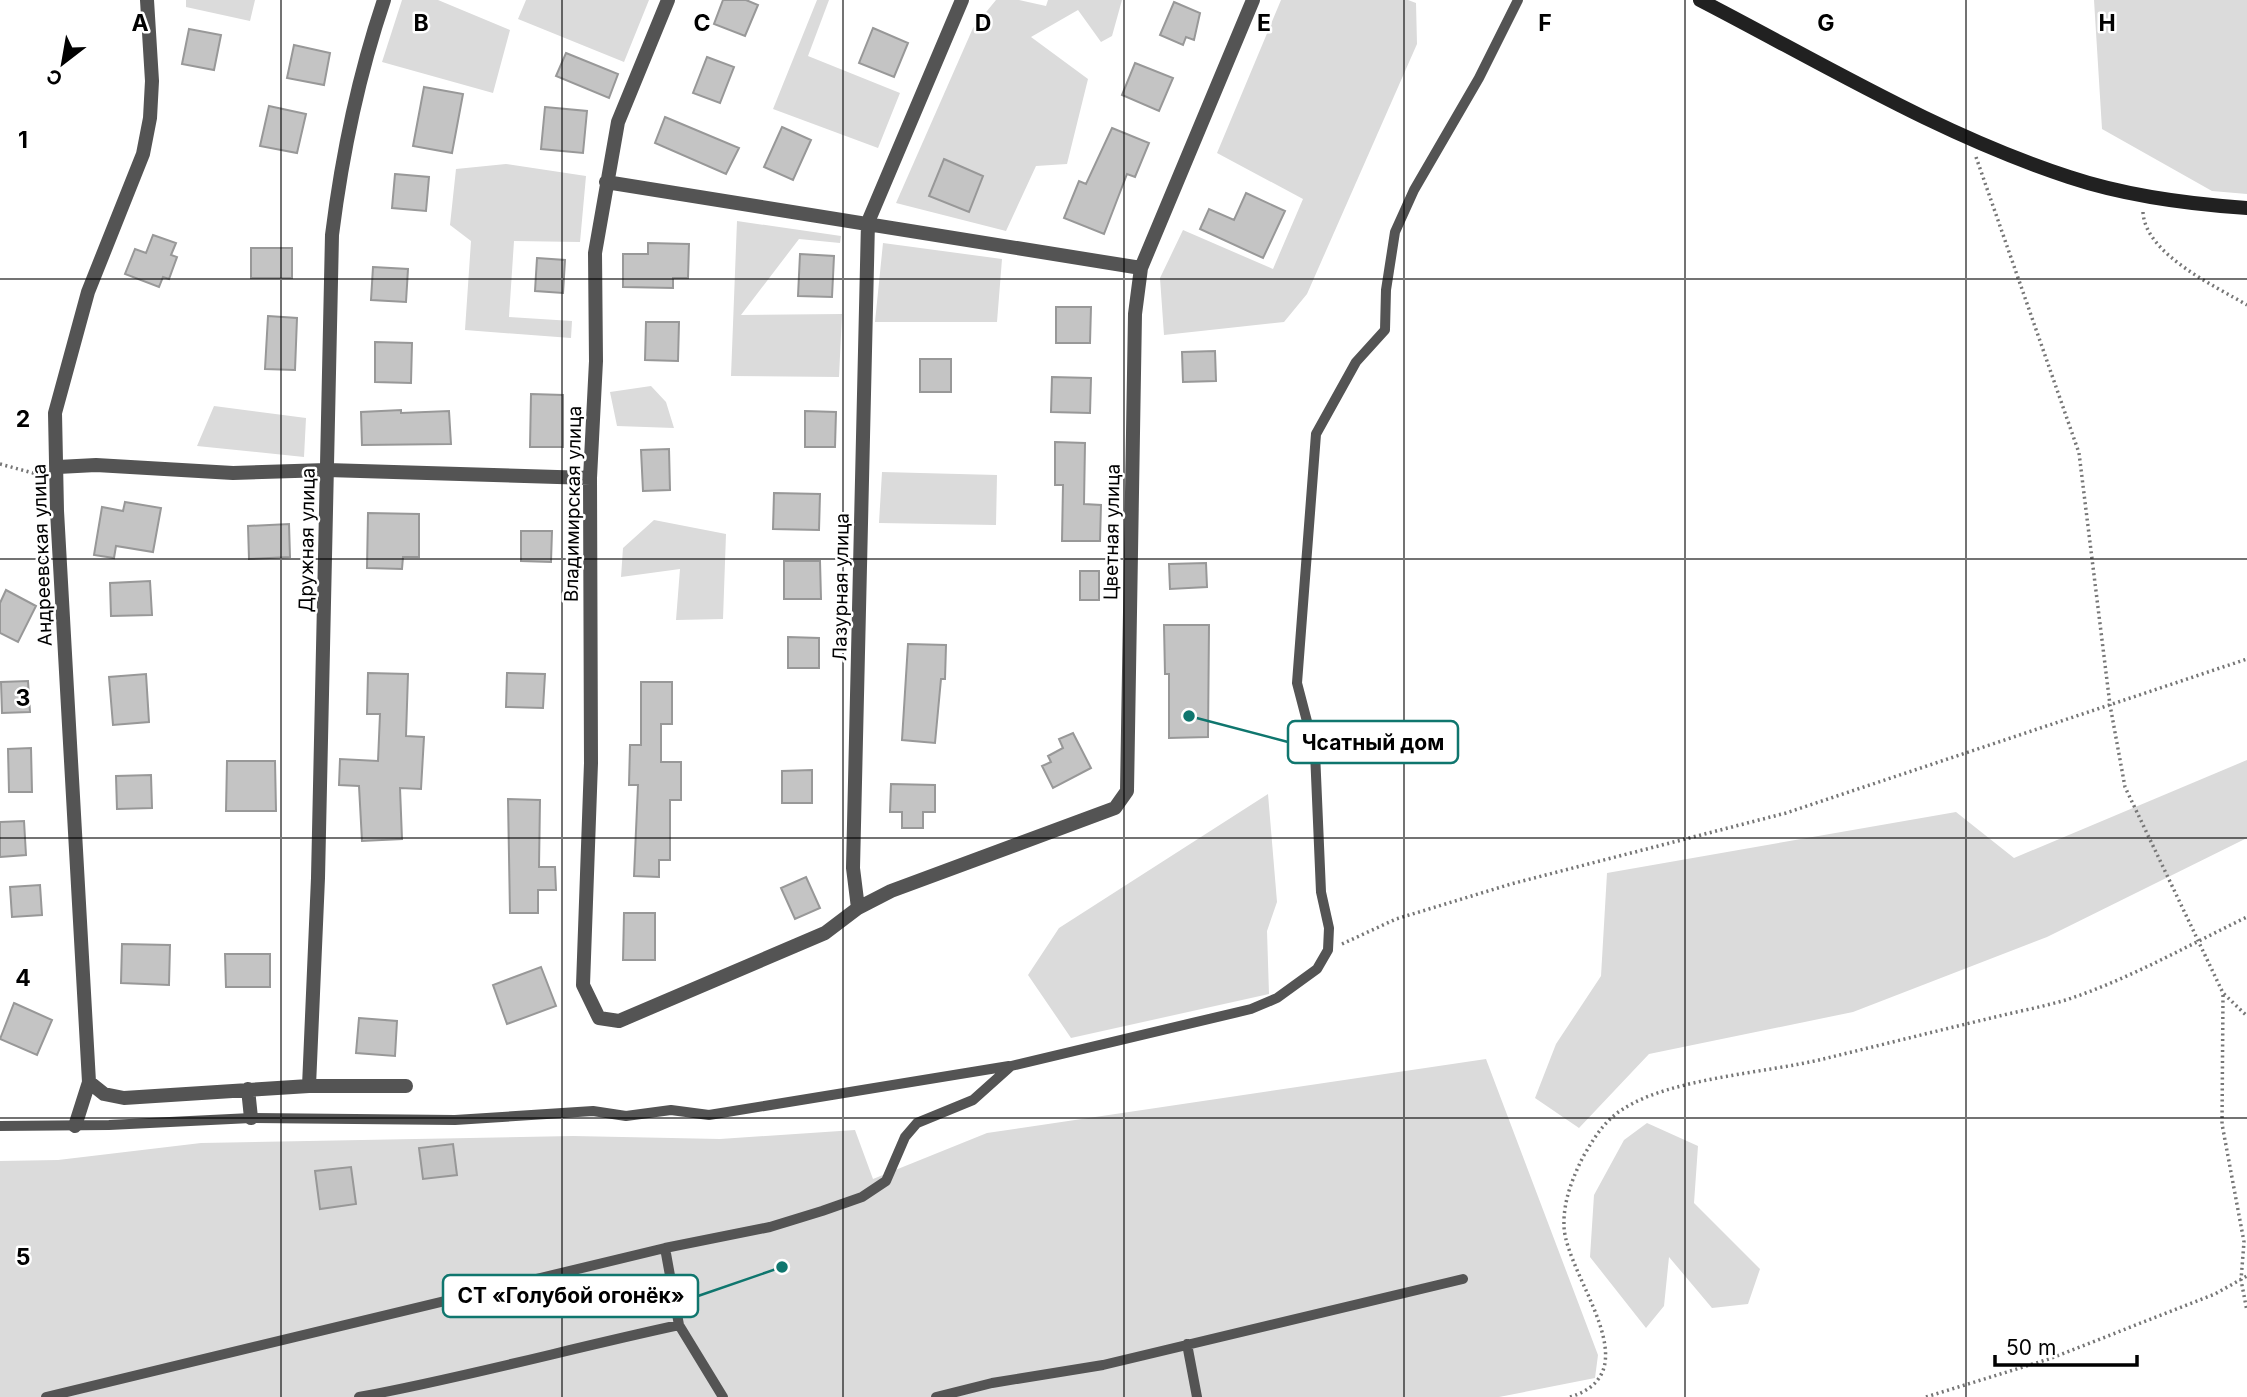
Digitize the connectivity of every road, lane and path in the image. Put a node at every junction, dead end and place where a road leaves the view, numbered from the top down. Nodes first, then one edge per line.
1 (147, 0) edge
2 (384, 0) edge
3 (668, 0) edge
4 (962, 0) edge
5 (1253, 0) edge
6 (1518, 0) edge
7 (1700, 0) edge
8 (1968, 135) junction
9 (606, 182) junction
10 (2143, 196) junction
11 (2247, 208) edge
12 (868, 222) junction
13 (1141, 268) junction
14 (2247, 305) edge
15 (0, 464) edge
16 (58, 467) junction
17 (327, 470) junction
18 (590, 478) junction
19 (2247, 659) edge
20 (2110, 705) junction
21 (858, 908) junction
22 (2247, 917) edge
23 (2200, 940) junction
24 (1328, 950) junction
25 (2223, 993) junction
26 (2247, 1016) edge
27 (1012, 1066) junction
28 (89, 1082) junction
29 (309, 1086) junction
30 (406, 1086) dead end
31 (248, 1089) junction
32 (251, 1118) junction
33 (0, 1126) edge
34 (75, 1126) junction
35 (664, 1248) junction
36 (2247, 1278) edge
37 (1463, 1279) dead end
38 (2241, 1280) junction
39 (2247, 1311) edge
40 (679, 1325) junction
41 (1186, 1345) junction
42 (46, 1397) edge
43 (359, 1397) edge
44 (723, 1397) edge
45 (936, 1397) edge
46 (1197, 1397) edge
47 (1570, 1397) edge
48 (1926, 1397) edge

1 - 16 street, Андреевская улица
2 - 17 street, Дружная улица
3 - 9 street, Владимирская улица
4 - 12 street, Лазурная улица
5 - 13 street, Цветная улица
6 - 24 lane
7 - 8 street
8 - 10 street
8 - 20 path
9 - 12 street
9 - 18 street, Владимирская улица
10 - 11 street
10 - 14 path
12 - 13 street
12 - 21 street, Лазурная улица
13 - 21 street, Цветная улица
15 - 16 path
16 - 17 street
16 - 28 street, Андреевская улица
17 - 18 street
17 - 29 street, Дружная улица
18 - 21 street, Владимирская улица
19 - 20 path
20 - 23 path
20 - 24 path
22 - 23 path
23 - 25 path
23 - 47 path
24 - 27 lane
25 - 26 path
25 - 38 path
27 - 32 lane
27 - 35 lane
28 - 31 street
28 - 34 street
29 - 30 street
29 - 31 street
31 - 32 street
32 - 34 lane
33 - 34 lane
35 - 40 lane
35 - 42 lane
36 - 38 path
37 - 41 lane
38 - 39 path
38 - 48 path
40 - 43 lane
40 - 44 lane
41 - 45 lane
41 - 46 lane

